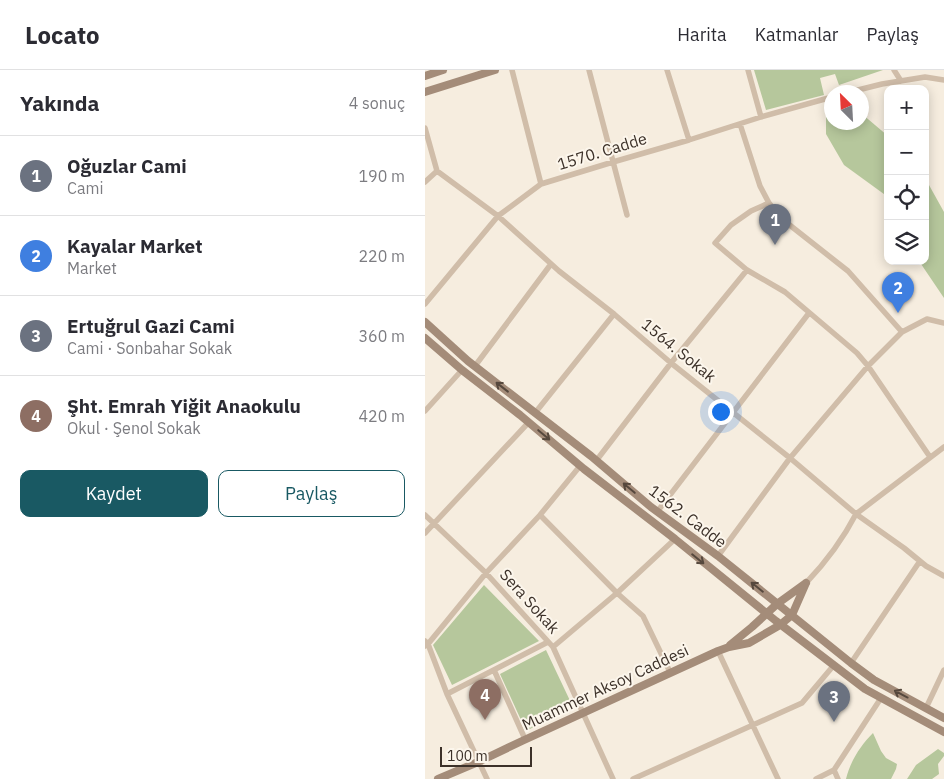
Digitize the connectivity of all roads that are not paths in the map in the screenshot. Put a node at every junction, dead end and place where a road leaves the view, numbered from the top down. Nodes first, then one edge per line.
1 (443, 70) edge
2 (495, 70) edge
3 (512, 70) edge
4 (589, 70) edge
5 (667, 70) edge
6 (748, 70) edge
7 (894, 70) edge
8 (425, 76) edge
9 (944, 80) edge
10 (901, 81) junction
11 (869, 87) edge
12 (425, 92) edge
13 (824, 100) edge
14 (761, 117) junction
15 (740, 124) junction
16 (425, 128) edge
17 (689, 140) junction
18 (613, 162) junction
19 (437, 170) junction
20 (425, 182) edge
21 (541, 184) junction
22 (769, 203) junction
23 (627, 215) dead end
24 (498, 216) junction
25 (551, 264) junction
26 (747, 270) junction
27 (425, 304) edge
28 (809, 313) junction
29 (614, 314) junction
30 (425, 322) edge
31 (944, 323) edge
32 (902, 332) junction
33 (425, 338) edge
34 (671, 363) junction
35 (475, 366) junction
36 (867, 366) junction
37 (462, 370) junction
38 (425, 411) edge
39 (733, 411) junction
40 (535, 413) junction
41 (529, 422) junction
42 (944, 447) edge
43 (930, 457) junction
44 (790, 458) junction
45 (596, 461) junction
46 (580, 466) junction
47 (657, 512) junction
48 (856, 514) junction
49 (425, 515) edge
50 (540, 516) junction
51 (434, 523) junction
52 (425, 533) edge
53 (675, 539) junction
54 (718, 556) junction
55 (920, 561) junction
56 (486, 573) junction
57 (944, 576) edge
58 (806, 583) junction
59 (617, 593) junction
60 (777, 604) junction
61 (767, 614) junction
62 (792, 615) junction
63 (781, 625) junction
64 (426, 644) edge
65 (551, 644) junction
66 (729, 647) junction
67 (718, 651) junction
68 (851, 663) junction
69 (834, 665) junction
70 (494, 670) junction
71 (944, 670) edge
72 (669, 672) junction
73 (447, 694) junction
74 (881, 698) junction
75 (926, 708) junction
76 (583, 713) junction
77 (944, 718) edge
78 (753, 725) junction
79 (944, 732) edge
80 (525, 739) junction
81 (478, 762) junction
82 (834, 770) junction
83 (437, 779) edge
84 (487, 779) edge
85 (613, 779) edge
86 (633, 779) edge
87 (778, 779) edge
88 (816, 779) edge
89 (837, 779) edge

1 - 8 main road
2 - 12 main road
3 - 21 street
4 - 18 street
5 - 17 street
6 - 14 street
7 - 10 street
9 - 10 street
10 - 11 street
13 - 14 street, 1570. Cadde
14 - 15 street, 1570. Cadde
15 - 17 street, 1570. Cadde
15 - 22 street
16 - 19 street
17 - 18 street, 1570. Cadde
18 - 21 street, 1570. Cadde
18 - 23 street
19 - 20 street
19 - 24 street, 1564. Sokak
21 - 24 street, 1570. Cadde
22 - 26 street
22 - 32 street
24 - 25 street, 1564. Sokak
24 - 27 street, 1570. Cadde
25 - 29 street, 1564. Sokak
25 - 35 street
26 - 28 street
26 - 34 street
28 - 36 street
28 - 39 street
29 - 34 street, 1564. Sokak
29 - 40 street
30 - 35 main road, 1562. Cadde
31 - 32 street
32 - 36 street
33 - 37 main road, 1562. Cadde
34 - 39 street, 1564. Sokak
34 - 45 street
40 -> 35 main road, 1562. Cadde
36 - 43 street
36 - 44 street
37 - 38 street
37 - 41 main road, 1562. Cadde
39 - 44 street, 1564. Sokak
39 - 47 street
40 - 45 main road, 1562. Cadde
41 -> 46 main road, 1562. Cadde
41 - 51 street
42 - 43 street
43 - 48 street
44 - 48 street, 1564. Sokak
44 - 54 street
47 -> 45 main road, 1562. Cadde
46 - 50 street
46 - 53 main road, 1562. Cadde
47 - 54 main road, 1562. Cadde
48 - 55 street, 1564. Sokak
48 - 58 street
49 - 51 street, Sera Sokak
50 - 56 street
50 - 59 street
51 - 52 street
51 - 56 street, Sera Sokak
53 - 59 street
53 -> 61 main road, 1562. Cadde
60 -> 54 main road, 1562. Cadde
55 - 57 street, 1564. Sokak
55 - 68 street
56 - 64 street
56 - 65 street, Sera Sokak
58 - 60 main road
58 - 62 main road
59 - 65 street
59 - 72 street
60 - 61 main road
60 - 62 main road, 1562. Cadde
61 - 63 main road, 1562. Cadde
61 - 66 main road
62 - 63 main road, Muammer Aksoy Caddesi
62 - 68 main road, 1562. Cadde
63 - 66 main road, Muammer Aksoy Caddesi
63 - 69 main road, 1562. Cadde
64 - 73 street
65 - 70 street
65 - 76 street, Sera Sokak
66 - 67 main road, Muammer Aksoy Caddesi
67 - 72 main road, Muammer Aksoy Caddesi
67 - 78 street
75 -> 68 main road, 1562. Cadde
69 - 74 main road, 1562. Cadde
69 - 78 street
70 - 73 street
70 - 80 street
71 - 75 street
72 - 76 main road, Muammer Aksoy Caddesi
73 - 81 street
74 - 79 main road, 1562. Cadde
74 - 82 street
75 - 77 main road, 1562. Cadde
76 - 80 main road, Muammer Aksoy Caddesi
76 - 85 street, Sera Sokak
78 - 86 street
78 - 87 street
80 - 81 main road, Muammer Aksoy Caddesi
81 - 83 main road, Muammer Aksoy Caddesi
81 - 84 street
82 - 88 street
82 - 89 street

